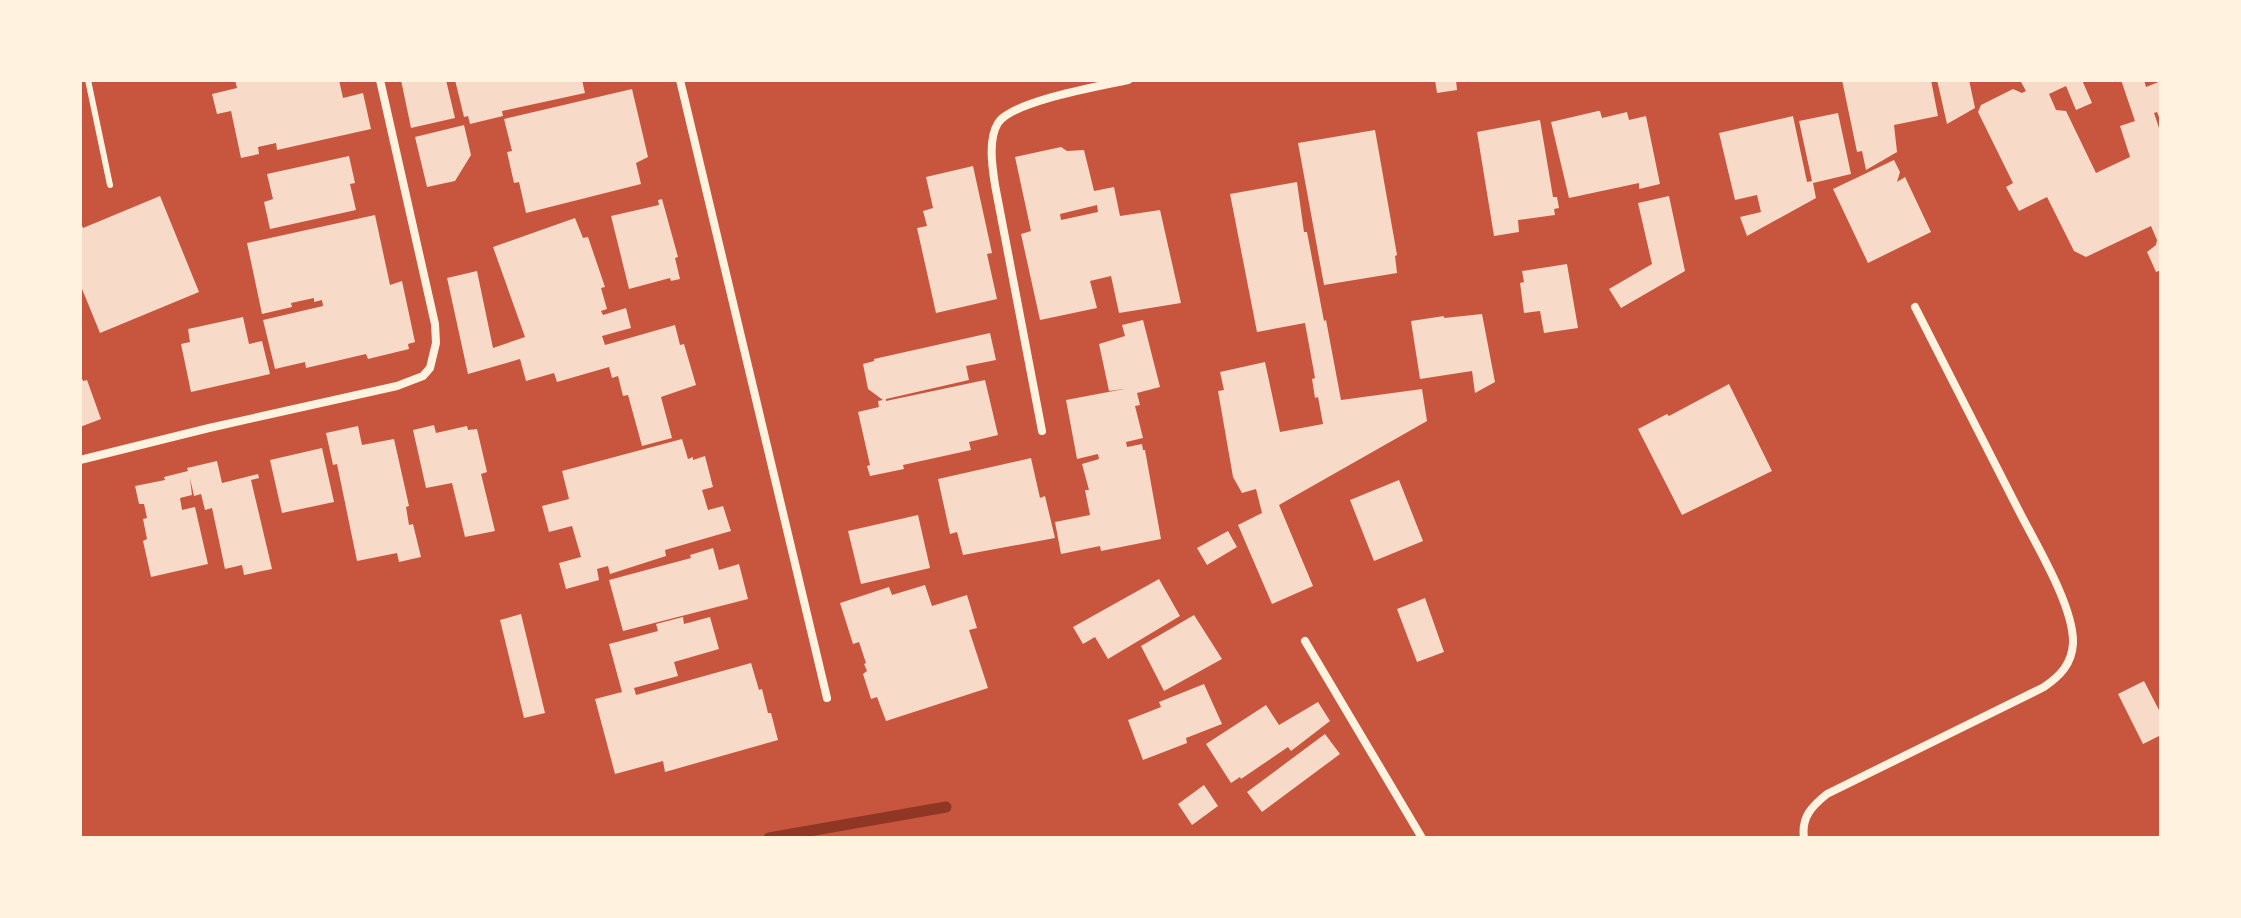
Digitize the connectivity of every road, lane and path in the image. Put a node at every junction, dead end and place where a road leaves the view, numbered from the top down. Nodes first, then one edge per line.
1 (88, 80) edge
2 (380, 80) edge
3 (680, 80) edge
4 (1128, 80) edge
5 (110, 185) dead end
6 (1915, 307) dead end
7 (1042, 431) dead end
8 (80, 460) edge
9 (1305, 641) dead end
10 (827, 698) dead end
11 (1422, 838) edge
12 (1804, 838) edge

1 - 5 lane
2 - 8 street
3 - 10 street
4 - 7 street
6 - 12 street
9 - 11 street

